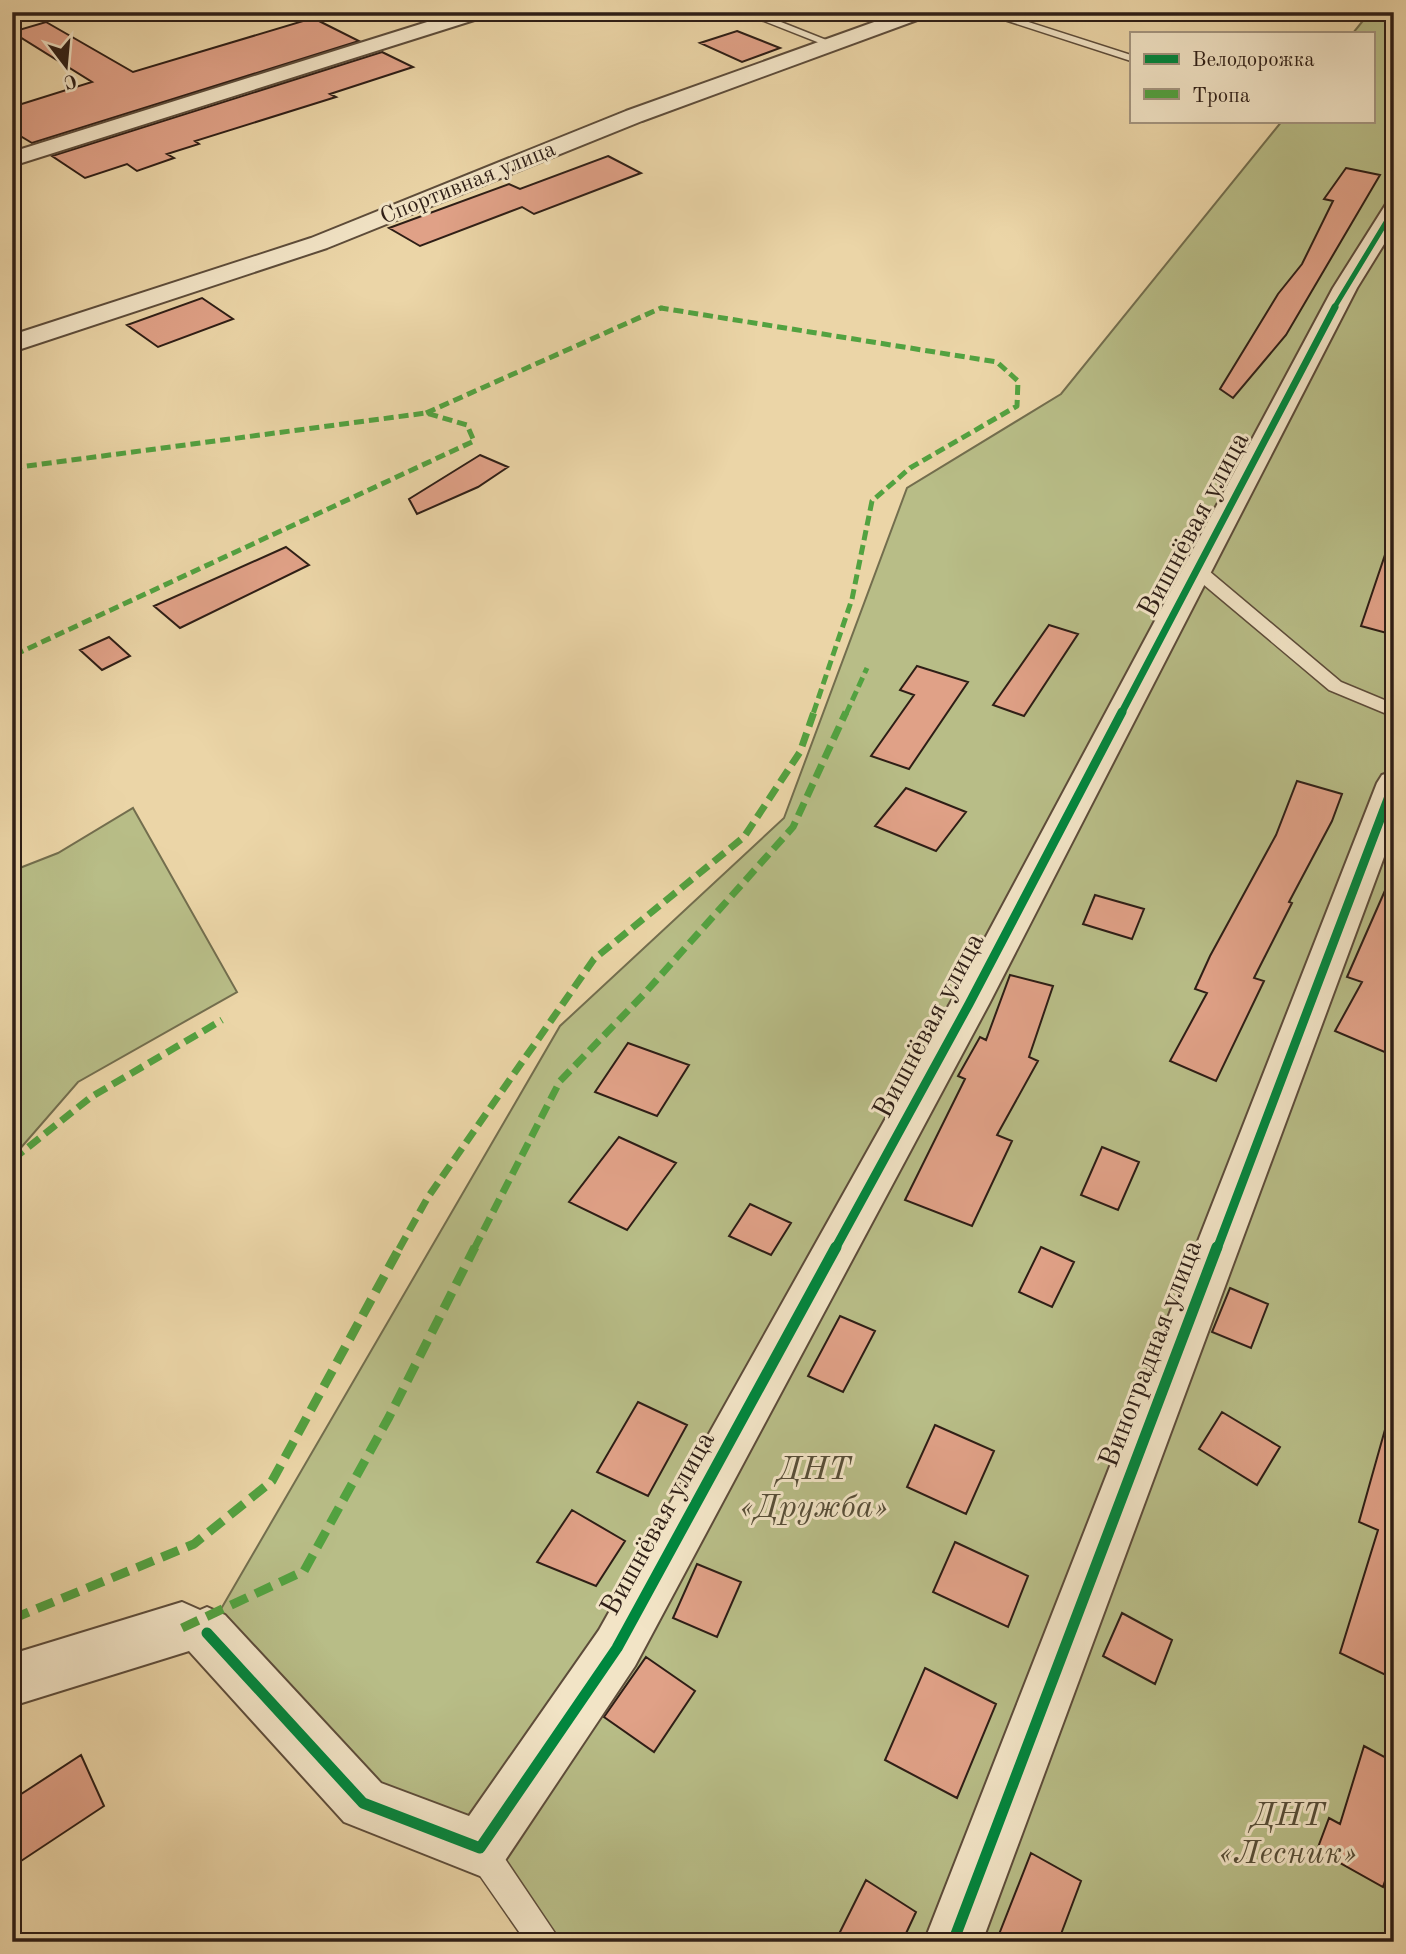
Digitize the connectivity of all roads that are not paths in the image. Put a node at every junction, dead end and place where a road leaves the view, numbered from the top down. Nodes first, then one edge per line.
1 (480, 12) edge
2 (746, 12) edge
3 (921, 12) edge
4 (985, 12) edge
5 (834, 46) junction
6 (1130, 58) edge
7 (12, 159) edge
8 (1394, 209) edge
9 (12, 344) edge
10 (1197, 570) junction
11 (1394, 711) edge
12 (1394, 783) edge
13 (12, 1680) edge
14 (480, 1848) junction
15 (545, 1942) edge
16 (953, 1942) edge

1 - 7 street
2 - 5 lane
3 - 5 street, Спортивная улица
4 - 6 lane
5 - 9 street, Спортивная улица
8 - 10 street, Вишнёвая улица
10 - 11 lane
10 - 14 street, Вишнёвая улица
12 - 16 street, Виноградная улица
13 - 14 street
14 - 15 lane

